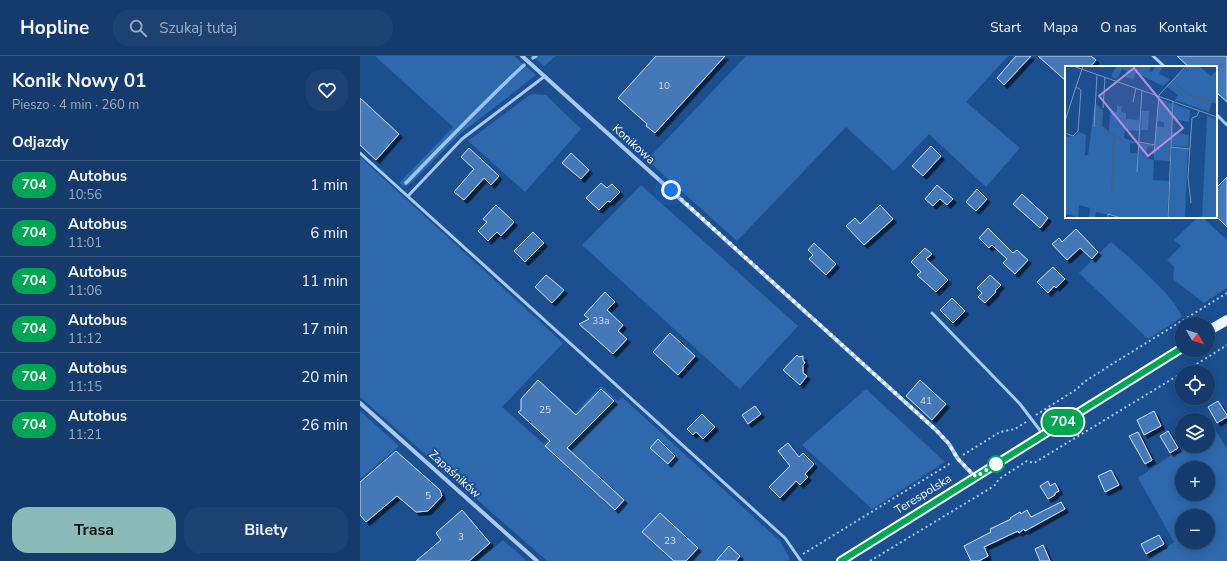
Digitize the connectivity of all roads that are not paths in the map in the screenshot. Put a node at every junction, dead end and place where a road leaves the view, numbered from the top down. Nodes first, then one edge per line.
1 (522, 56) edge
2 (1153, 56) edge
3 (1164, 66) edge
4 (545, 76) junction
5 (1217, 115) edge
6 (1227, 124) edge
7 (360, 153) edge
8 (408, 196) junction
9 (932, 313) dead end
10 (1227, 320) edge
11 (1215, 327) edge
12 (1175, 352) edge
13 (360, 403) edge
14 (1043, 434) junction
15 (976, 477) junction
16 (537, 561) edge
17 (801, 561) edge
18 (842, 561) edge

1 - 4 street, Konikowa
2 - 3 lane
4 - 8 lane
4 - 15 street, Konikowa
5 - 6 lane
7 - 8 lane
8 - 17 lane
9 - 14 lane
10 - 11 main road
12 - 14 main road, Terespolska
13 - 16 street, Zapaśników
14 - 15 main road, Terespolska
15 - 18 main road, Terespolska

